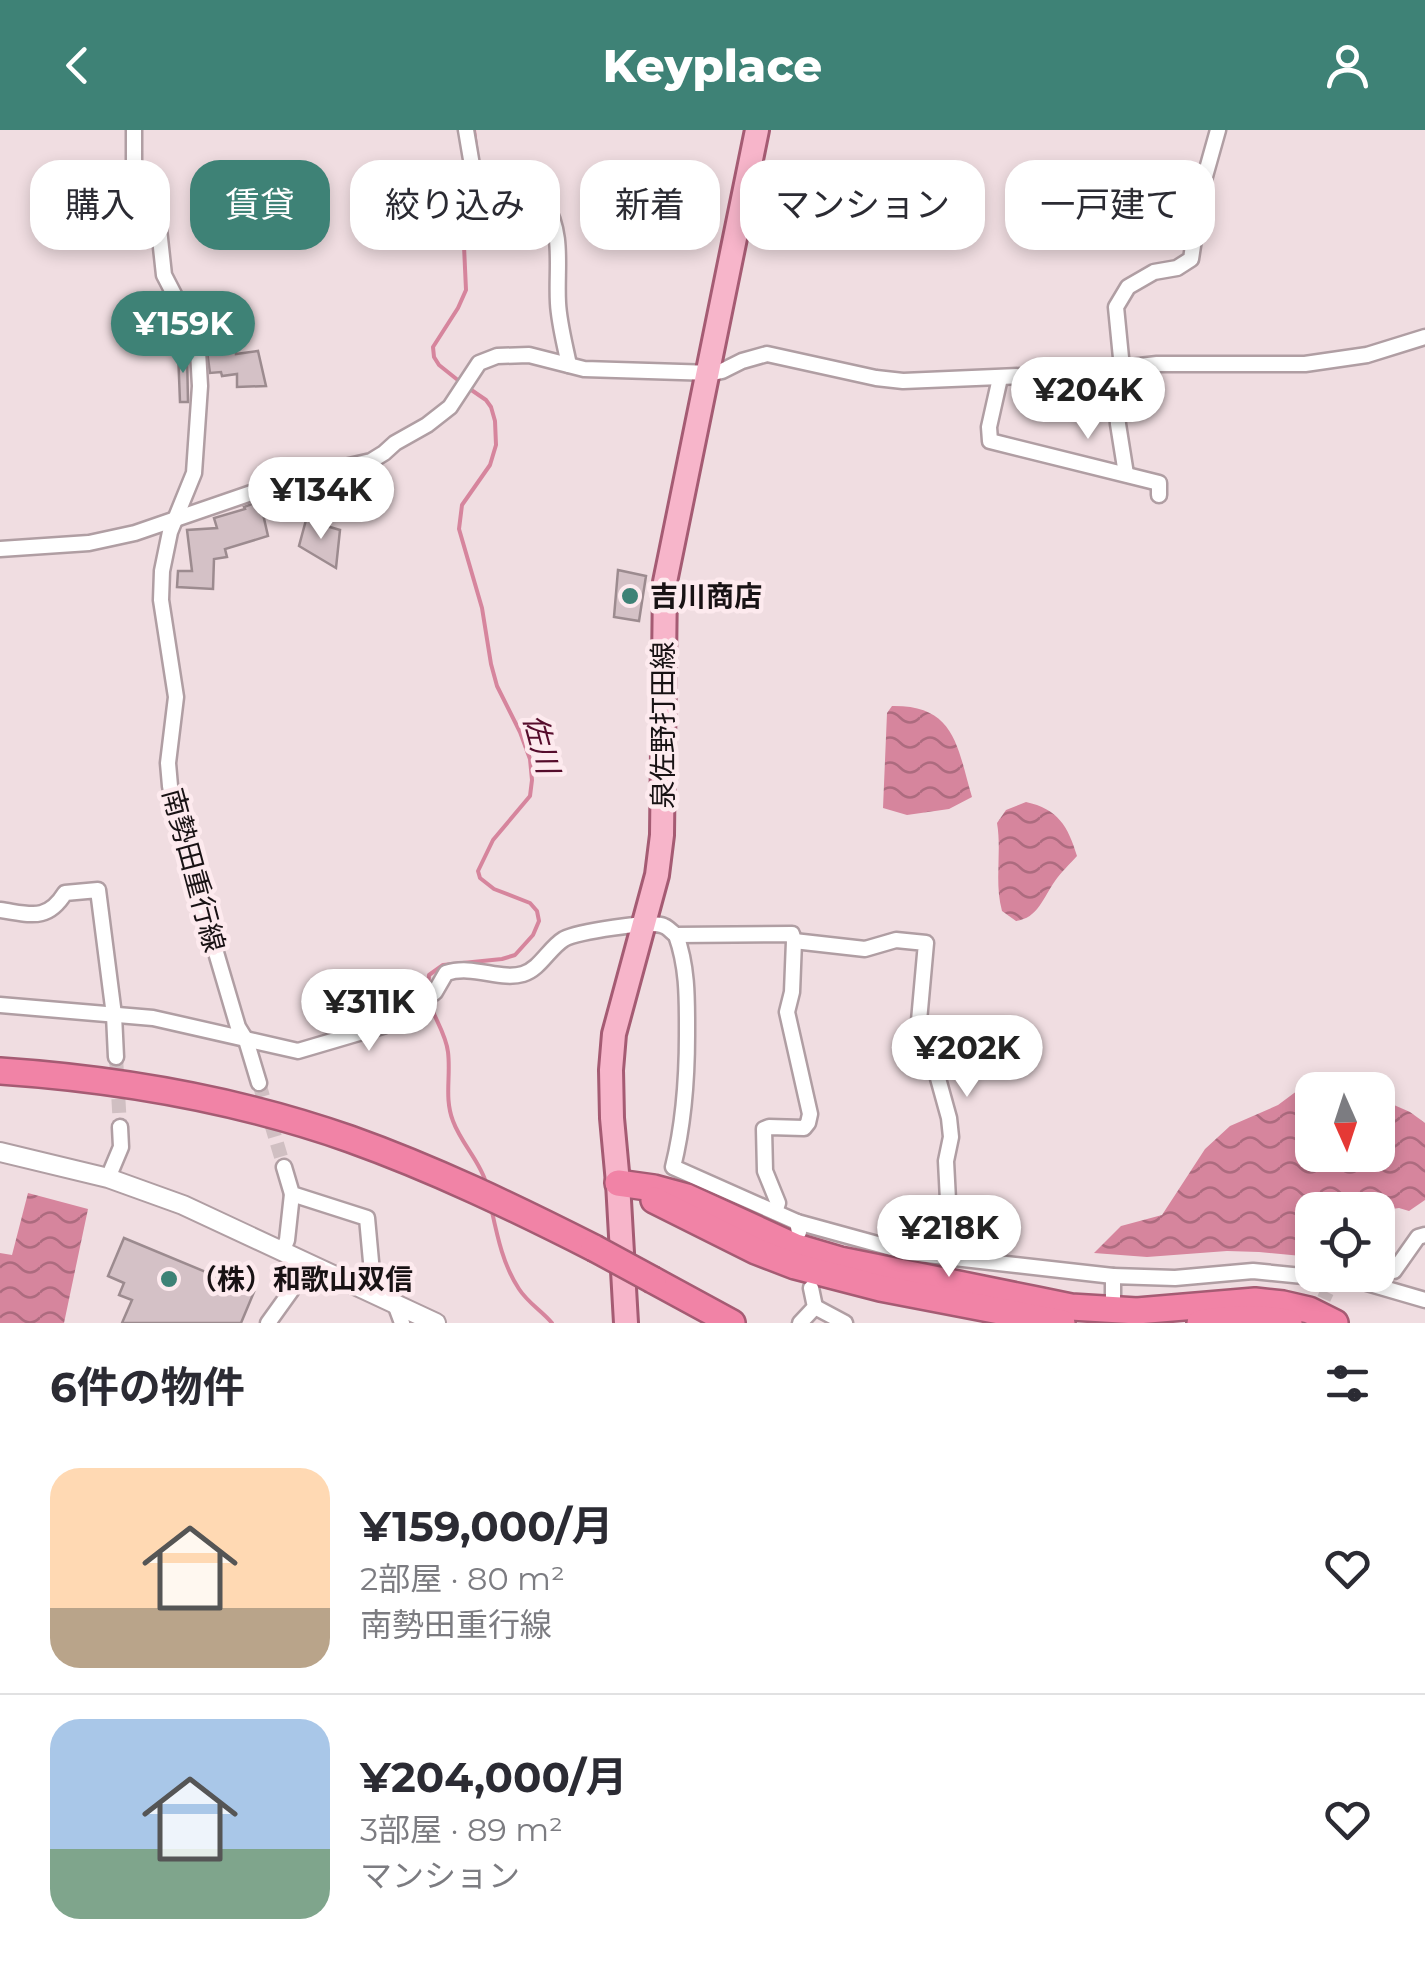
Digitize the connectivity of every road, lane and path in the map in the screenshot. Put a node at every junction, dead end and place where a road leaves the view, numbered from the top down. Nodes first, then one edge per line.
1 (134, 130) edge
2 (466, 130) edge
3 (757, 130) edge
4 (1218, 130) edge
5 (1425, 337) edge
6 (569, 365) junction
7 (1118, 369) junction
8 (708, 372) junction
9 (1000, 378) junction
10 (1126, 474) junction
11 (1158, 495) dead end
12 (176, 517) junction
13 (0, 549) edge
14 (0, 910) edge
15 (642, 924) junction
16 (676, 935) junction
17 (794, 941) junction
18 (0, 1005) edge
19 (114, 1015) junction
20 (246, 1040) junction
21 (116, 1057) tunnel mouth
22 (0, 1071) edge
23 (259, 1084) tunnel mouth
24 (120, 1127) tunnel mouth
25 (0, 1152) edge
26 (284, 1168) tunnel mouth
27 (108, 1178) junction
28 (618, 1183) junction
29 (292, 1194) junction
30 (775, 1212) junction
31 (1425, 1235) edge
32 (282, 1252) junction
33 (951, 1259) junction
34 (305, 1263) junction
35 (1395, 1270) edge
36 (1113, 1276) junction
37 (1295, 1279) edge
38 (811, 1288) dead end
39 (1395, 1289) edge
40 (374, 1294) junction
41 (686, 1298) junction
42 (1425, 1300) edge
43 (1114, 1301) dead end
44 (395, 1304) junction
45 (815, 1308) junction
46 (800, 1322) edge
47 (268, 1323) edge
48 (402, 1323) edge
49 (436, 1323) edge
50 (626, 1323) edge
51 (723, 1323) edge
52 (732, 1323) edge
53 (845, 1323) edge
54 (1062, 1323) edge
55 (1200, 1323) edge
56 (1289, 1323) edge
57 (1335, 1323) edge

1 - 12 street, 南勢田重行線
2 - 6 street
3 - 8 main road, 泉佐野打田線
4 - 7 street
5 - 7 street
6 - 8 street
6 - 12 street
7 - 9 street
7 - 10 street
8 - 9 street
8 - 15 main road, 泉佐野打田線
9 - 10 street
10 - 11 street
12 - 13 street
12 - 20 street, 南勢田重行線
14 - 19 street
15 - 16 street
15 - 20 street
15 - 28 main road, 泉佐野打田線
16 - 17 street
16 - 30 street
17 - 30 street
17 - 33 street
18 - 19 street
19 - 20 street
19 - 21 street
20 - 23 street, 南勢田重行線
22 - 41 highway, bridge
24 - 27 street
25 - 27 street
26 - 29 street
27 - 32 street
28 - 50 main road, 泉佐野打田線
28 - 54 highway
28 - 57 highway
29 - 32 street
29 - 40 street
30 - 33 street
31 - 35 street
32 - 34 street
33 - 36 street
34 - 40 street
34 - 47 street
36 - 37 street
36 - 43 street
38 - 45 street
39 - 42 street
40 - 44 street
41 - 51 highway
41 - 52 highway
44 - 48 street
44 - 49 street
45 - 46 street
45 - 53 street
55 - 56 highway

